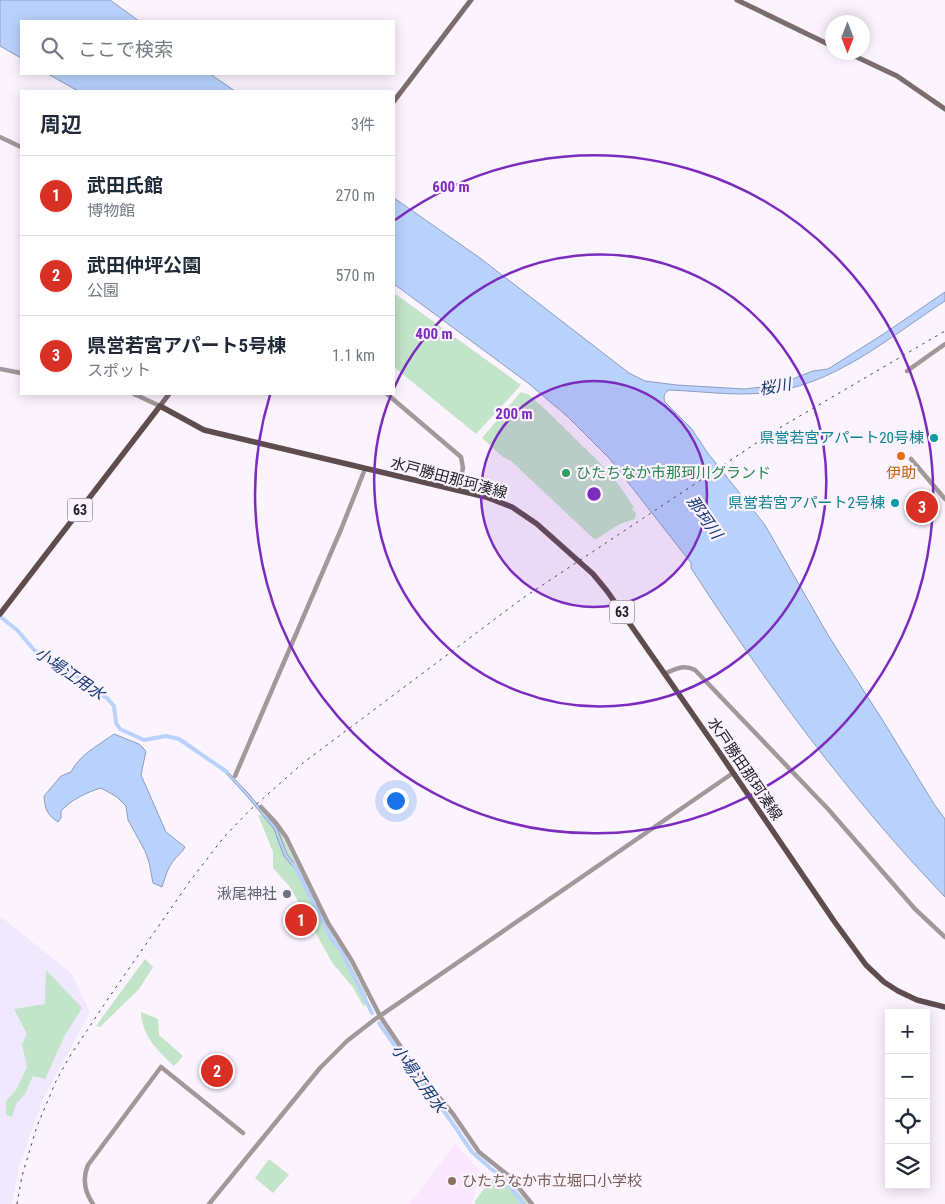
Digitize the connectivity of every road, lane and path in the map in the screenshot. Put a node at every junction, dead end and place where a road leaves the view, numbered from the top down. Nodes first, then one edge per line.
1 (471, 0) edge
2 (737, 0) edge
3 (825, 43) edge
4 (863, 60) edge
5 (395, 100) edge
6 (945, 109) edge
7 (0, 137) edge
8 (20, 147) edge
9 (945, 344) edge
10 (0, 368) edge
11 (907, 371) dead end
12 (20, 373) edge
13 (136, 395) edge
14 (168, 395) edge
15 (387, 395) edge
16 (160, 406) junction
17 (911, 459) dead end
18 (365, 470) junction
19 (458, 490) junction
20 (945, 499) edge
21 (0, 614) edge
22 (664, 674) junction
23 (733, 773) junction
24 (235, 776) dead end
25 (261, 807) dead end
26 (945, 938) edge
27 (945, 1007) edge
28 (380, 1016) junction
29 (244, 1133) dead end
30 (93, 1204) edge
31 (210, 1204) edge
32 (532, 1204) edge

1 - 5 main road
2 - 3 main road
4 - 6 main road
7 - 8 street
9 - 11 street
10 - 12 street
13 - 16 street
14 - 16 main road
15 - 19 street
16 - 18 main road, 水戸勝田那珂湊線 / 63
16 - 21 main road, 63
17 - 20 street
18 - 19 main road, 水戸勝田那珂湊線 / 63
18 - 24 street
19 - 22 main road, 水戸勝田那珂湊線 / 63
22 - 23 main road, 水戸勝田那珂湊線 / 63
22 - 26 street
23 - 27 main road, 水戸勝田那珂湊線 / 63
23 - 28 street
25 - 28 street
28 - 31 street
28 - 32 street
29 - 30 street

